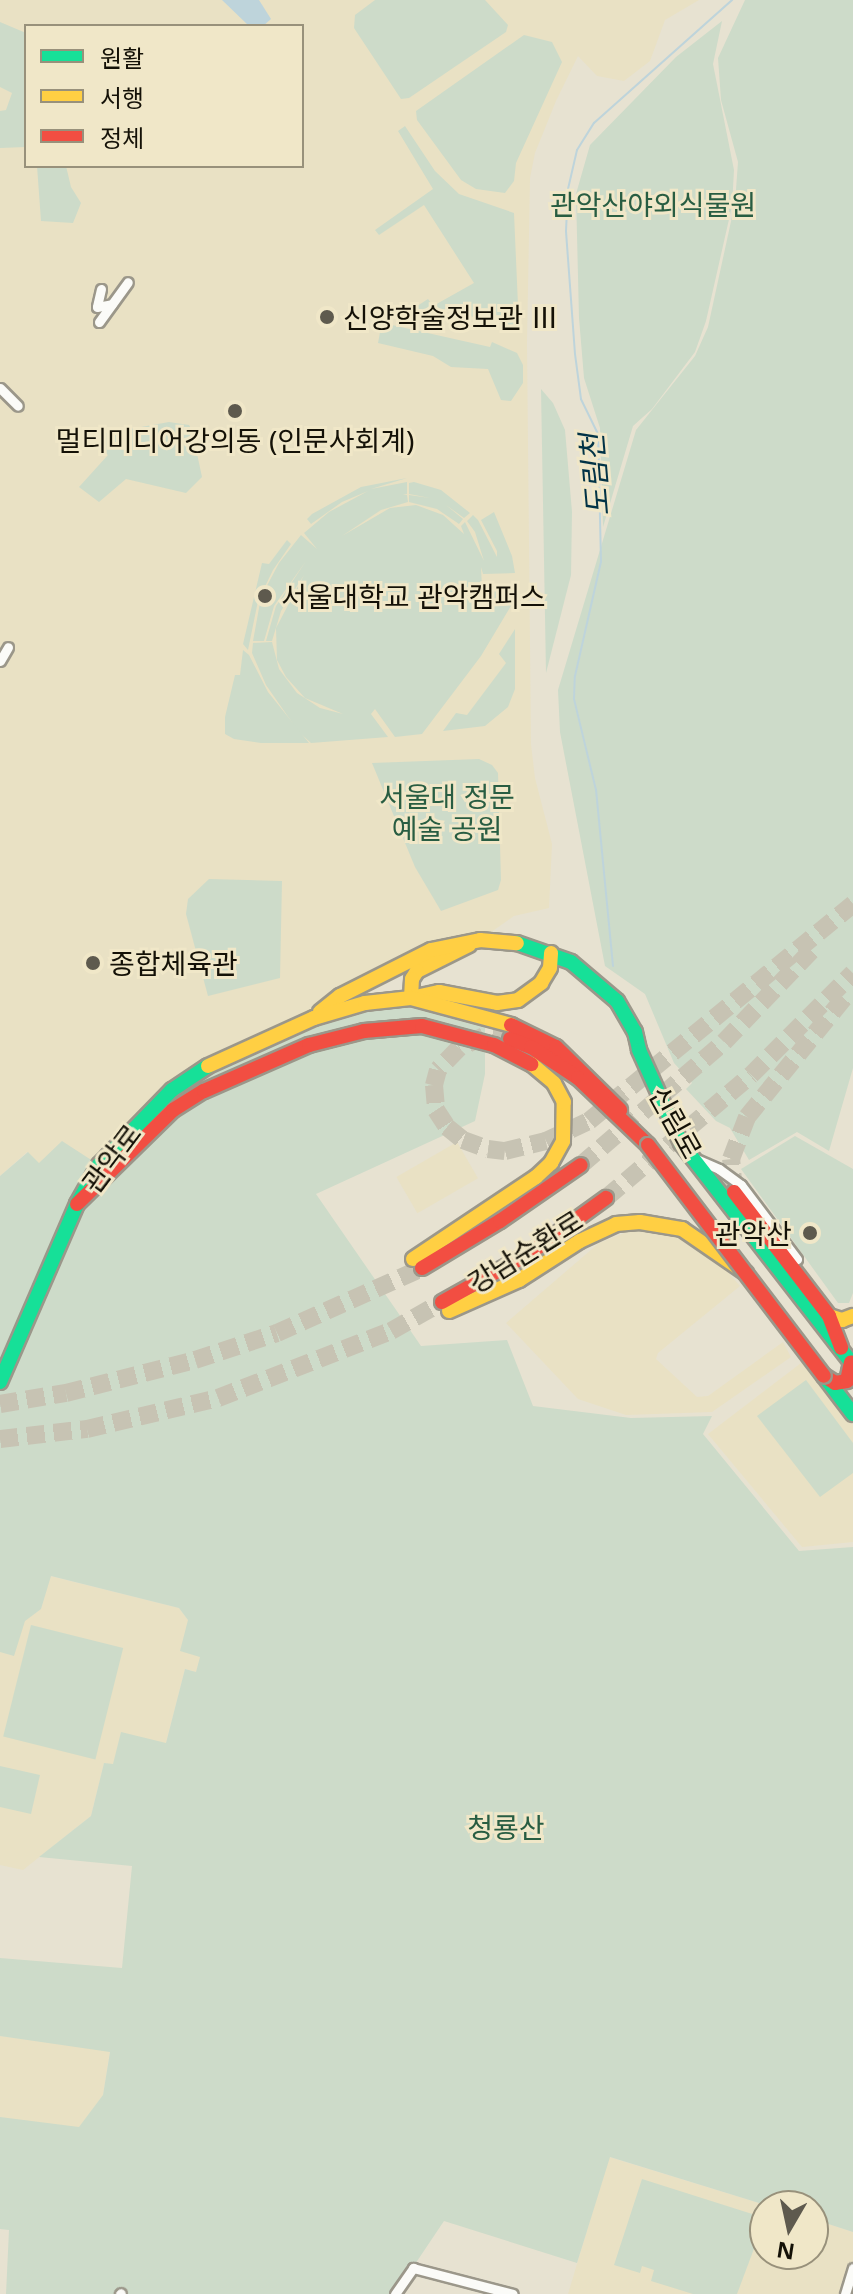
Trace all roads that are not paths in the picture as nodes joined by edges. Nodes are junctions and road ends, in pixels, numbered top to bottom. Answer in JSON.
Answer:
{"nodes":[{"id":1,"x":128,"y":282,"type":"dead end"},
{"id":2,"x":101,"y":289,"type":"dead end"},
{"id":3,"x":112,"y":304,"type":"junction"},
{"id":4,"x":99,"y":322,"type":"dead end"},
{"id":5,"x":0,"y":388,"type":"edge"},
{"id":6,"x":18,"y":406,"type":"dead end"},
{"id":7,"x":8,"y":647,"type":"dead end"},
{"id":8,"x":0,"y":661,"type":"edge"},
{"id":9,"x":480,"y":940,"type":"junction"},
{"id":10,"x":517,"y":943,"type":"joint"},
{"id":11,"x":551,"y":953,"type":"junction"},
{"id":12,"x":411,"y":998,"type":"junction"},
{"id":13,"x":314,"y":1018,"type":"junction"},
{"id":14,"x":511,"y":1032,"type":"joint"},
{"id":15,"x":692,"y":1157,"type":"junction"},
{"id":16,"x":581,"y":1165,"type":"tunnel mouth"},
{"id":17,"x":734,"y":1192,"type":"tunnel mouth"},
{"id":18,"x":606,"y":1198,"type":"tunnel mouth"},
{"id":19,"x":77,"y":1204,"type":"junction"},
{"id":20,"x":746,"y":1273,"type":"junction"},
{"id":21,"x":829,"y":1316,"type":"junction"},
{"id":22,"x":853,"y":1316,"type":"edge"},
{"id":23,"x":841,"y":1348,"type":"junction"},
{"id":24,"x":852,"y":1364,"type":"edge"},
{"id":25,"x":824,"y":1376,"type":"junction"},
{"id":26,"x":0,"y":1382,"type":"edge"},
{"id":27,"x":853,"y":1414,"type":"edge"},
{"id":28,"x":853,"y":2268,"type":"edge"},
{"id":29,"x":469,"y":2283,"type":"junction"},
{"id":30,"x":395,"y":2294,"type":"edge"},
{"id":31,"x":466,"y":2294,"type":"edge"},
{"id":32,"x":513,"y":2294,"type":"edge"},
{"id":33,"x":845,"y":2294,"type":"edge"}],
"edges":[{"from":1,"to":3,"type":"street"},
{"from":2,"to":3,"type":"street"},
{"from":3,"to":4,"type":"street"},
{"from":5,"to":6,"type":"street"},
{"from":7,"to":8,"type":"street"},
{"from":9,"to":10,"type":"main road","name":"관악로"},
{"from":9,"to":12,"type":"main road"},
{"from":9,"to":13,"type":"main road","name":"관악로"},
{"from":10,"to":11,"type":"main road","name":"신림로"},
{"from":11,"to":12,"type":"main road"},
{"from":11,"to":15,"type":"main road","name":"신림로"},
{"from":12,"to":13,"type":"main road","name":"관악로"},
{"from":12,"to":14,"type":"main road","name":"관악로"},
{"from":13,"to":19,"type":"main road","name":"관악로"},
{"from":14,"to":20,"type":"main road","name":"신림로","bridge":true},
{"from":15,"to":22,"type":"street"},
{"from":15,"to":23,"type":"main road","name":"신림로"},
{"from":16,"to":19,"type":"main road","name":"강남순환로"},
{"from":17,"to":21,"type":"main road"},
{"from":18,"to":20,"type":"main road","name":"강남순환로"},
{"from":19,"to":26,"type":"main road","name":"관악로"},
{"from":20,"to":25,"type":"main road","name":"신림로","bridge":true},
{"from":21,"to":22,"type":"main road"},
{"from":21,"to":23,"type":"main road"},
{"from":22,"to":23,"type":"street"},
{"from":23,"to":24,"type":"main road","name":"신림로"},
{"from":24,"to":25,"type":"main road"},
{"from":25,"to":27,"type":"main road","name":"신림로"},
{"from":28,"to":33,"type":"street"},
{"from":29,"to":30,"type":"street"},
{"from":29,"to":31,"type":"street"},
{"from":29,"to":32,"type":"street"}]}
